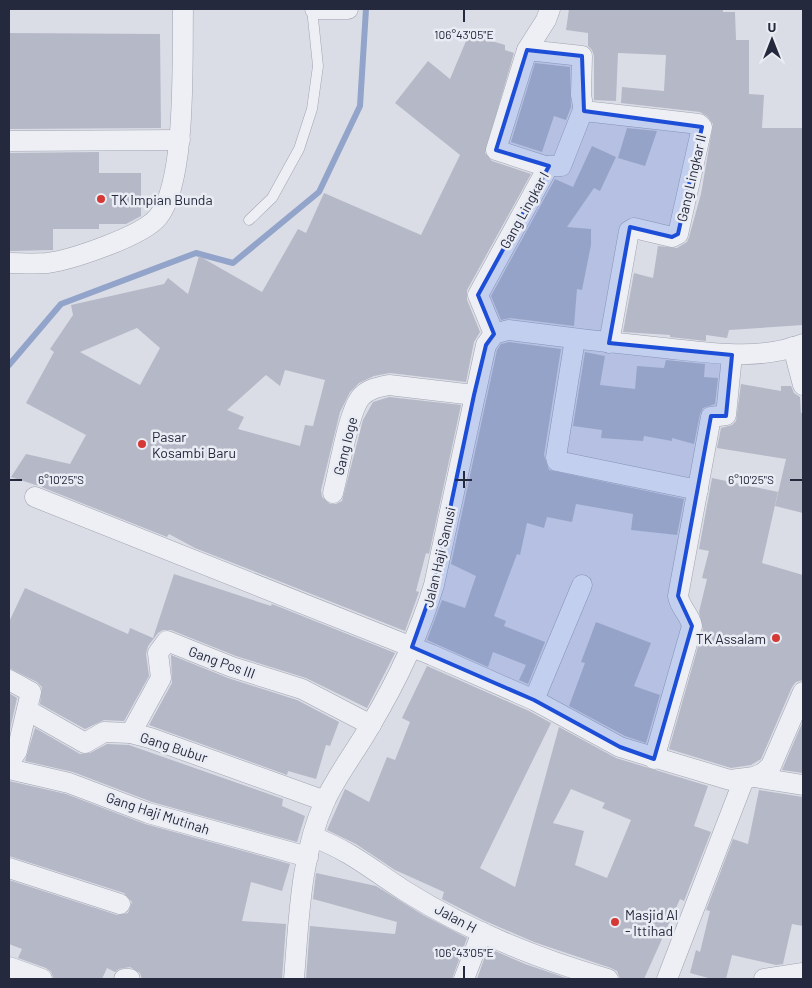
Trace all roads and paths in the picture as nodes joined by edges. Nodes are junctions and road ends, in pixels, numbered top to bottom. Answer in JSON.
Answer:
{"nodes":[{"id":1,"x":183,"y":9,"type":"edge"},
{"id":2,"x":314,"y":9,"type":"edge"},
{"id":3,"x":348,"y":9,"type":"edge"},
{"id":4,"x":550,"y":9,"type":"edge"},
{"id":5,"x":527,"y":50,"type":"junction"},
{"id":6,"x":584,"y":110,"type":"junction"},
{"id":7,"x":180,"y":140,"type":"junction"},
{"id":8,"x":9,"y":141,"type":"edge"},
{"id":9,"x":548,"y":166,"type":"junction"},
{"id":10,"x":249,"y":220,"type":"dead end"},
{"id":11,"x":9,"y":263,"type":"edge"},
{"id":12,"x":494,"y":334,"type":"junction"},
{"id":13,"x":574,"y":339,"type":"junction"},
{"id":14,"x":609,"y":343,"type":"junction"},
{"id":15,"x":798,"y":346,"type":"edge"},
{"id":16,"x":732,"y":355,"type":"junction"},
{"id":17,"x":803,"y":385,"type":"edge"},
{"id":18,"x":474,"y":395,"type":"junction"},
{"id":19,"x":698,"y":490,"type":"junction"},
{"id":20,"x":333,"y":493,"type":"dead end"},
{"id":21,"x":35,"y":497,"type":"dead end"},
{"id":22,"x":582,"y":584,"type":"dead end"},
{"id":23,"x":412,"y":647,"type":"junction"},
{"id":24,"x":9,"y":680,"type":"edge"},
{"id":25,"x":803,"y":692,"type":"edge"},
{"id":26,"x":534,"y":700,"type":"junction"},
{"id":27,"x":27,"y":710,"type":"junction"},
{"id":28,"x":371,"y":725,"type":"junction"},
{"id":29,"x":132,"y":733,"type":"junction"},
{"id":30,"x":654,"y":759,"type":"junction"},
{"id":31,"x":9,"y":763,"type":"edge"},
{"id":32,"x":9,"y":769,"type":"edge"},
{"id":33,"x":749,"y":778,"type":"junction"},
{"id":34,"x":803,"y":785,"type":"edge"},
{"id":35,"x":326,"y":800,"type":"junction"},
{"id":36,"x":313,"y":837,"type":"junction"},
{"id":37,"x":308,"y":857,"type":"junction"},
{"id":38,"x":9,"y":868,"type":"edge"},
{"id":39,"x":120,"y":904,"type":"dead end"},
{"id":40,"x":482,"y":932,"type":"junction"},
{"id":41,"x":9,"y":966,"type":"edge"},
{"id":42,"x":803,"y":973,"type":"edge"},
{"id":43,"x":42,"y":979,"type":"edge"},
{"id":44,"x":124,"y":979,"type":"edge"},
{"id":45,"x":130,"y":979,"type":"edge"},
{"id":46,"x":294,"y":979,"type":"edge"},
{"id":47,"x":464,"y":979,"type":"edge"},
{"id":48,"x":608,"y":979,"type":"edge"},
{"id":49,"x":667,"y":979,"type":"edge"},
{"id":50,"x":764,"y":979,"type":"edge"}],
"edges":[{"from":1,"to":7,"type":"street"},
{"from":2,"to":3,"type":"street"},
{"from":2,"to":10,"type":"lane"},
{"from":4,"to":5,"type":"street","name":"Gang Lingkar I"},
{"from":5,"to":6,"type":"street"},
{"from":5,"to":9,"type":"street","name":"Gang Lingkar I"},
{"from":6,"to":9,"type":"street"},
{"from":6,"to":14,"type":"street","name":"Gang Lingkar II"},
{"from":7,"to":8,"type":"street"},
{"from":7,"to":11,"type":"street"},
{"from":9,"to":12,"type":"street","name":"Gang Lingkar I"},
{"from":12,"to":13,"type":"street"},
{"from":12,"to":18,"type":"street","name":"Jalan Haji Sanusi"},
{"from":13,"to":14,"type":"street"},
{"from":13,"to":19,"type":"street"},
{"from":14,"to":16,"type":"street"},
{"from":15,"to":16,"type":"street"},
{"from":15,"to":17,"type":"street"},
{"from":16,"to":19,"type":"street"},
{"from":18,"to":20,"type":"street","name":"Gang Ioge"},
{"from":18,"to":23,"type":"street","name":"Jalan Haji Sanusi"},
{"from":19,"to":30,"type":"street"},
{"from":21,"to":23,"type":"street"},
{"from":22,"to":26,"type":"street"},
{"from":23,"to":26,"type":"street"},
{"from":23,"to":28,"type":"street","name":"Jalan Haji Sanusi"},
{"from":24,"to":27,"type":"street"},
{"from":25,"to":33,"type":"street"},
{"from":26,"to":30,"type":"street"},
{"from":27,"to":29,"type":"street","name":"Gang Bubur"},
{"from":27,"to":31,"type":"street"},
{"from":28,"to":29,"type":"street","name":"Gang Pos III"},
{"from":28,"to":35,"type":"street","name":"Jalan Haji Sanusi"},
{"from":29,"to":35,"type":"street","name":"Gang Bubur"},
{"from":30,"to":33,"type":"street"},
{"from":32,"to":37,"type":"street","name":"Gang Haji Mutinah"},
{"from":33,"to":34,"type":"street"},
{"from":33,"to":49,"type":"street"},
{"from":35,"to":36,"type":"street","name":"Jalan Haji Sanusi"},
{"from":36,"to":37,"type":"street","name":"Jalan Haji Sanusi"},
{"from":36,"to":40,"type":"street","name":"Jalan H"},
{"from":37,"to":46,"type":"street","name":"Jalan Haji Sanusi"},
{"from":38,"to":39,"type":"street"},
{"from":40,"to":47,"type":"street"},
{"from":40,"to":48,"type":"street","name":"Jalan H"},
{"from":41,"to":43,"type":"street"},
{"from":42,"to":50,"type":"street"},
{"from":44,"to":45,"type":"street"}]}
